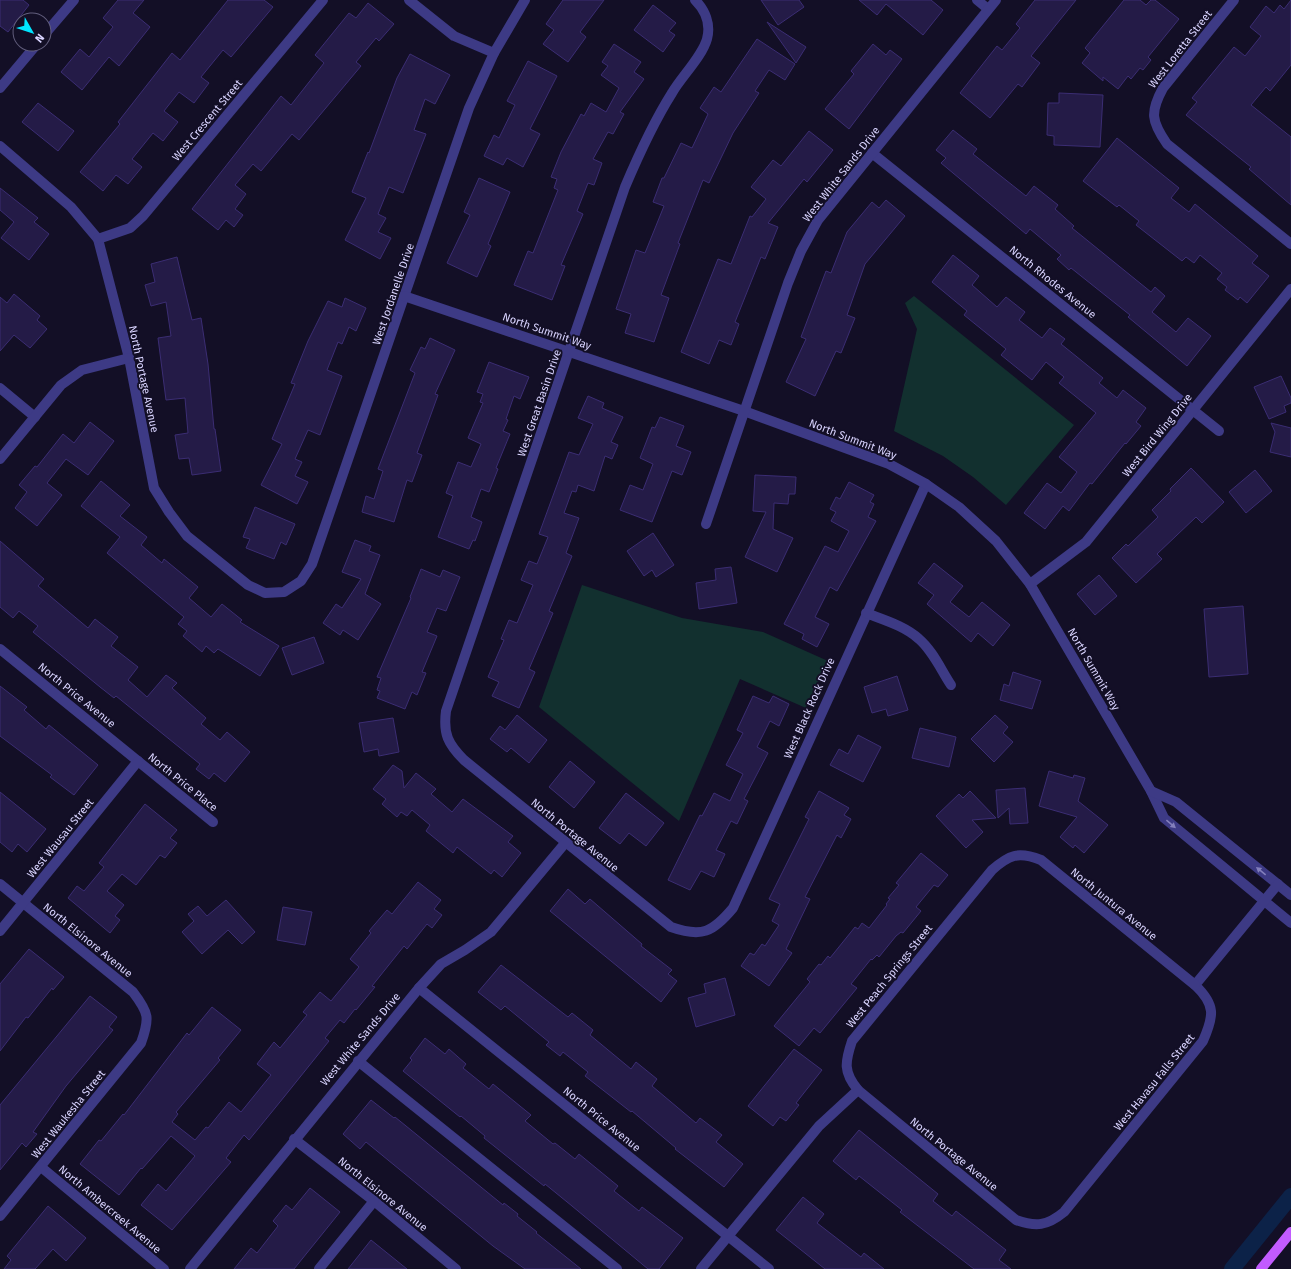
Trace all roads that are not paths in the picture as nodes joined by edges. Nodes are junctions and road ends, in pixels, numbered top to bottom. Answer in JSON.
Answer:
{"nodes":[{"id":1,"x":74,"y":0,"type":"edge"},
{"id":2,"x":323,"y":0,"type":"edge"},
{"id":3,"x":409,"y":0,"type":"edge"},
{"id":4,"x":525,"y":0,"type":"edge"},
{"id":5,"x":695,"y":0,"type":"edge"},
{"id":6,"x":976,"y":0,"type":"edge"},
{"id":7,"x":996,"y":0,"type":"edge"},
{"id":8,"x":1234,"y":0,"type":"edge"},
{"id":9,"x":988,"y":9,"type":"junction"},
{"id":10,"x":52,"y":26,"type":"edge"},
{"id":11,"x":30,"y":52,"type":"edge"},
{"id":12,"x":494,"y":53,"type":"junction"},
{"id":13,"x":0,"y":88,"type":"edge"},
{"id":14,"x":0,"y":146,"type":"edge"},
{"id":15,"x":872,"y":153,"type":"junction"},
{"id":16,"x":98,"y":239,"type":"junction"},
{"id":17,"x":1291,"y":244,"type":"edge"},
{"id":18,"x":1291,"y":290,"type":"edge"},
{"id":19,"x":404,"y":296,"type":"junction"},
{"id":20,"x":569,"y":352,"type":"junction"},
{"id":21,"x":129,"y":358,"type":"junction"},
{"id":22,"x":0,"y":388,"type":"edge"},
{"id":23,"x":1193,"y":410,"type":"junction"},
{"id":24,"x":744,"y":411,"type":"junction"},
{"id":25,"x":35,"y":417,"type":"junction"},
{"id":26,"x":1219,"y":431,"type":"dead end"},
{"id":27,"x":0,"y":459,"type":"edge"},
{"id":28,"x":926,"y":484,"type":"junction"},
{"id":29,"x":706,"y":524,"type":"dead end"},
{"id":30,"x":1030,"y":584,"type":"junction"},
{"id":31,"x":284,"y":592,"type":"joint"},
{"id":32,"x":866,"y":613,"type":"junction"},
{"id":33,"x":0,"y":648,"type":"edge"},
{"id":34,"x":951,"y":685,"type":"dead end"},
{"id":35,"x":446,"y":734,"type":"joint"},
{"id":36,"x":138,"y":761,"type":"junction"},
{"id":37,"x":1151,"y":791,"type":"junction"},
{"id":38,"x":213,"y":822,"type":"dead end"},
{"id":39,"x":566,"y":842,"type":"junction"},
{"id":40,"x":1013,"y":856,"type":"joint"},
{"id":41,"x":0,"y":884,"type":"edge"},
{"id":42,"x":1278,"y":884,"type":"junction"},
{"id":43,"x":1291,"y":896,"type":"edge"},
{"id":44,"x":1264,"y":901,"type":"junction"},
{"id":45,"x":23,"y":903,"type":"junction"},
{"id":46,"x":1291,"y":923,"type":"edge"},
{"id":47,"x":0,"y":931,"type":"edge"},
{"id":48,"x":703,"y":932,"type":"joint"},
{"id":49,"x":1195,"y":985,"type":"junction"},
{"id":50,"x":419,"y":988,"type":"junction"},
{"id":51,"x":148,"y":1023,"type":"joint"},
{"id":52,"x":358,"y":1061,"type":"junction"},
{"id":53,"x":858,"y":1090,"type":"junction"},
{"id":54,"x":294,"y":1139,"type":"junction"},
{"id":55,"x":40,"y":1167,"type":"junction"},
{"id":56,"x":374,"y":1201,"type":"junction"},
{"id":57,"x":0,"y":1216,"type":"edge"},
{"id":58,"x":1040,"y":1224,"type":"joint"},
{"id":59,"x":1291,"y":1232,"type":"edge"},
{"id":60,"x":728,"y":1235,"type":"junction"},
{"id":61,"x":451,"y":1267,"type":"edge"},
{"id":62,"x":164,"y":1269,"type":"edge"},
{"id":63,"x":190,"y":1269,"type":"edge"},
{"id":64,"x":319,"y":1269,"type":"edge"},
{"id":65,"x":617,"y":1269,"type":"edge"},
{"id":66,"x":701,"y":1269,"type":"edge"},
{"id":67,"x":769,"y":1269,"type":"edge"},
{"id":68,"x":1261,"y":1269,"type":"edge"}],
"edges":[{"from":1,"to":10,"type":"street"},
{"from":2,"to":16,"type":"street","name":"West Crescent Street"},
{"from":3,"to":12,"type":"street"},
{"from":4,"to":12,"type":"street","name":"West Jordanelle Drive"},
{"from":5,"to":20,"type":"street","name":"West Great Basin Drive"},
{"from":6,"to":9,"type":"street"},
{"from":7,"to":9,"type":"street","name":"West White Sands Drive"},
{"from":8,"to":17,"type":"street","name":"West Loretta Street"},
{"from":9,"to":15,"type":"street","name":"West White Sands Drive"},
{"from":11,"to":13,"type":"street"},
{"from":12,"to":19,"type":"street","name":"West Jordanelle Drive"},
{"from":14,"to":16,"type":"street","name":"North Portage Avenue"},
{"from":15,"to":23,"type":"street","name":"North Rhodes Avenue"},
{"from":15,"to":24,"type":"street","name":"West White Sands Drive"},
{"from":16,"to":21,"type":"street","name":"North Portage Avenue"},
{"from":18,"to":23,"type":"street","name":"West Bird Wing Drive"},
{"from":19,"to":20,"type":"street","name":"North Summit Way"},
{"from":19,"to":31,"type":"street","name":"West Jordanelle Drive"},
{"from":20,"to":24,"type":"street","name":"North Summit Way"},
{"from":20,"to":35,"type":"street","name":"West Great Basin Drive"},
{"from":21,"to":25,"type":"street"},
{"from":21,"to":31,"type":"street","name":"North Portage Avenue"},
{"from":22,"to":25,"type":"street"},
{"from":23,"to":26,"type":"street","name":"North Rhodes Avenue"},
{"from":23,"to":30,"type":"street","name":"West Bird Wing Drive"},
{"from":24,"to":28,"type":"street","name":"North Summit Way"},
{"from":24,"to":29,"type":"street","name":"West White Sands Drive"},
{"from":25,"to":27,"type":"street"},
{"from":28,"to":30,"type":"street","name":"North Summit Way"},
{"from":28,"to":32,"type":"street","name":"West Black Rock Drive"},
{"from":30,"to":37,"type":"street","name":"North Summit Way"},
{"from":32,"to":34,"type":"street"},
{"from":32,"to":48,"type":"street","name":"West Black Rock Drive"},
{"from":33,"to":36,"type":"street","name":"North Price Avenue"},
{"from":35,"to":39,"type":"street","name":"North Portage Avenue"},
{"from":36,"to":38,"type":"street","name":"North Price Place"},
{"from":36,"to":45,"type":"street","name":"West Wausau Street"},
{"from":42,"to":37,"type":"street","one_way":true},
{"from":37,"to":44,"type":"street","name":"North Summit Way","one_way":true},
{"from":39,"to":48,"type":"street","name":"North Portage Avenue"},
{"from":39,"to":50,"type":"street","name":"West White Sands Drive"},
{"from":40,"to":49,"type":"street","name":"North Juntura Avenue"},
{"from":40,"to":53,"type":"street","name":"West Peach Springs Street"},
{"from":41,"to":45,"type":"street","name":"North Elsinore Avenue"},
{"from":42,"to":43,"type":"street"},
{"from":42,"to":44,"type":"street"},
{"from":44,"to":46,"type":"street","name":"North Summit Way"},
{"from":44,"to":49,"type":"street"},
{"from":45,"to":47,"type":"street","name":"West Wausau Street"},
{"from":45,"to":51,"type":"street","name":"North Elsinore Avenue"},
{"from":49,"to":58,"type":"street","name":"West Havasu Falls Street"},
{"from":50,"to":52,"type":"street","name":"West White Sands Drive"},
{"from":50,"to":60,"type":"street","name":"North Price Avenue"},
{"from":51,"to":55,"type":"street","name":"West Waukesha Street"},
{"from":52,"to":54,"type":"street","name":"West White Sands Drive"},
{"from":52,"to":65,"type":"street"},
{"from":53,"to":58,"type":"street","name":"North Portage Avenue"},
{"from":53,"to":60,"type":"street"},
{"from":54,"to":56,"type":"street","name":"North Elsinore Avenue"},
{"from":54,"to":63,"type":"street","name":"West White Sands Drive"},
{"from":55,"to":57,"type":"street","name":"West Waukesha Street"},
{"from":55,"to":62,"type":"street","name":"North Ambercreek Avenue"},
{"from":56,"to":61,"type":"street","name":"North Elsinore Avenue"},
{"from":56,"to":64,"type":"street"},
{"from":59,"to":68,"type":"main road"},
{"from":60,"to":66,"type":"street"},
{"from":60,"to":67,"type":"street","name":"North Price Avenue"}]}
